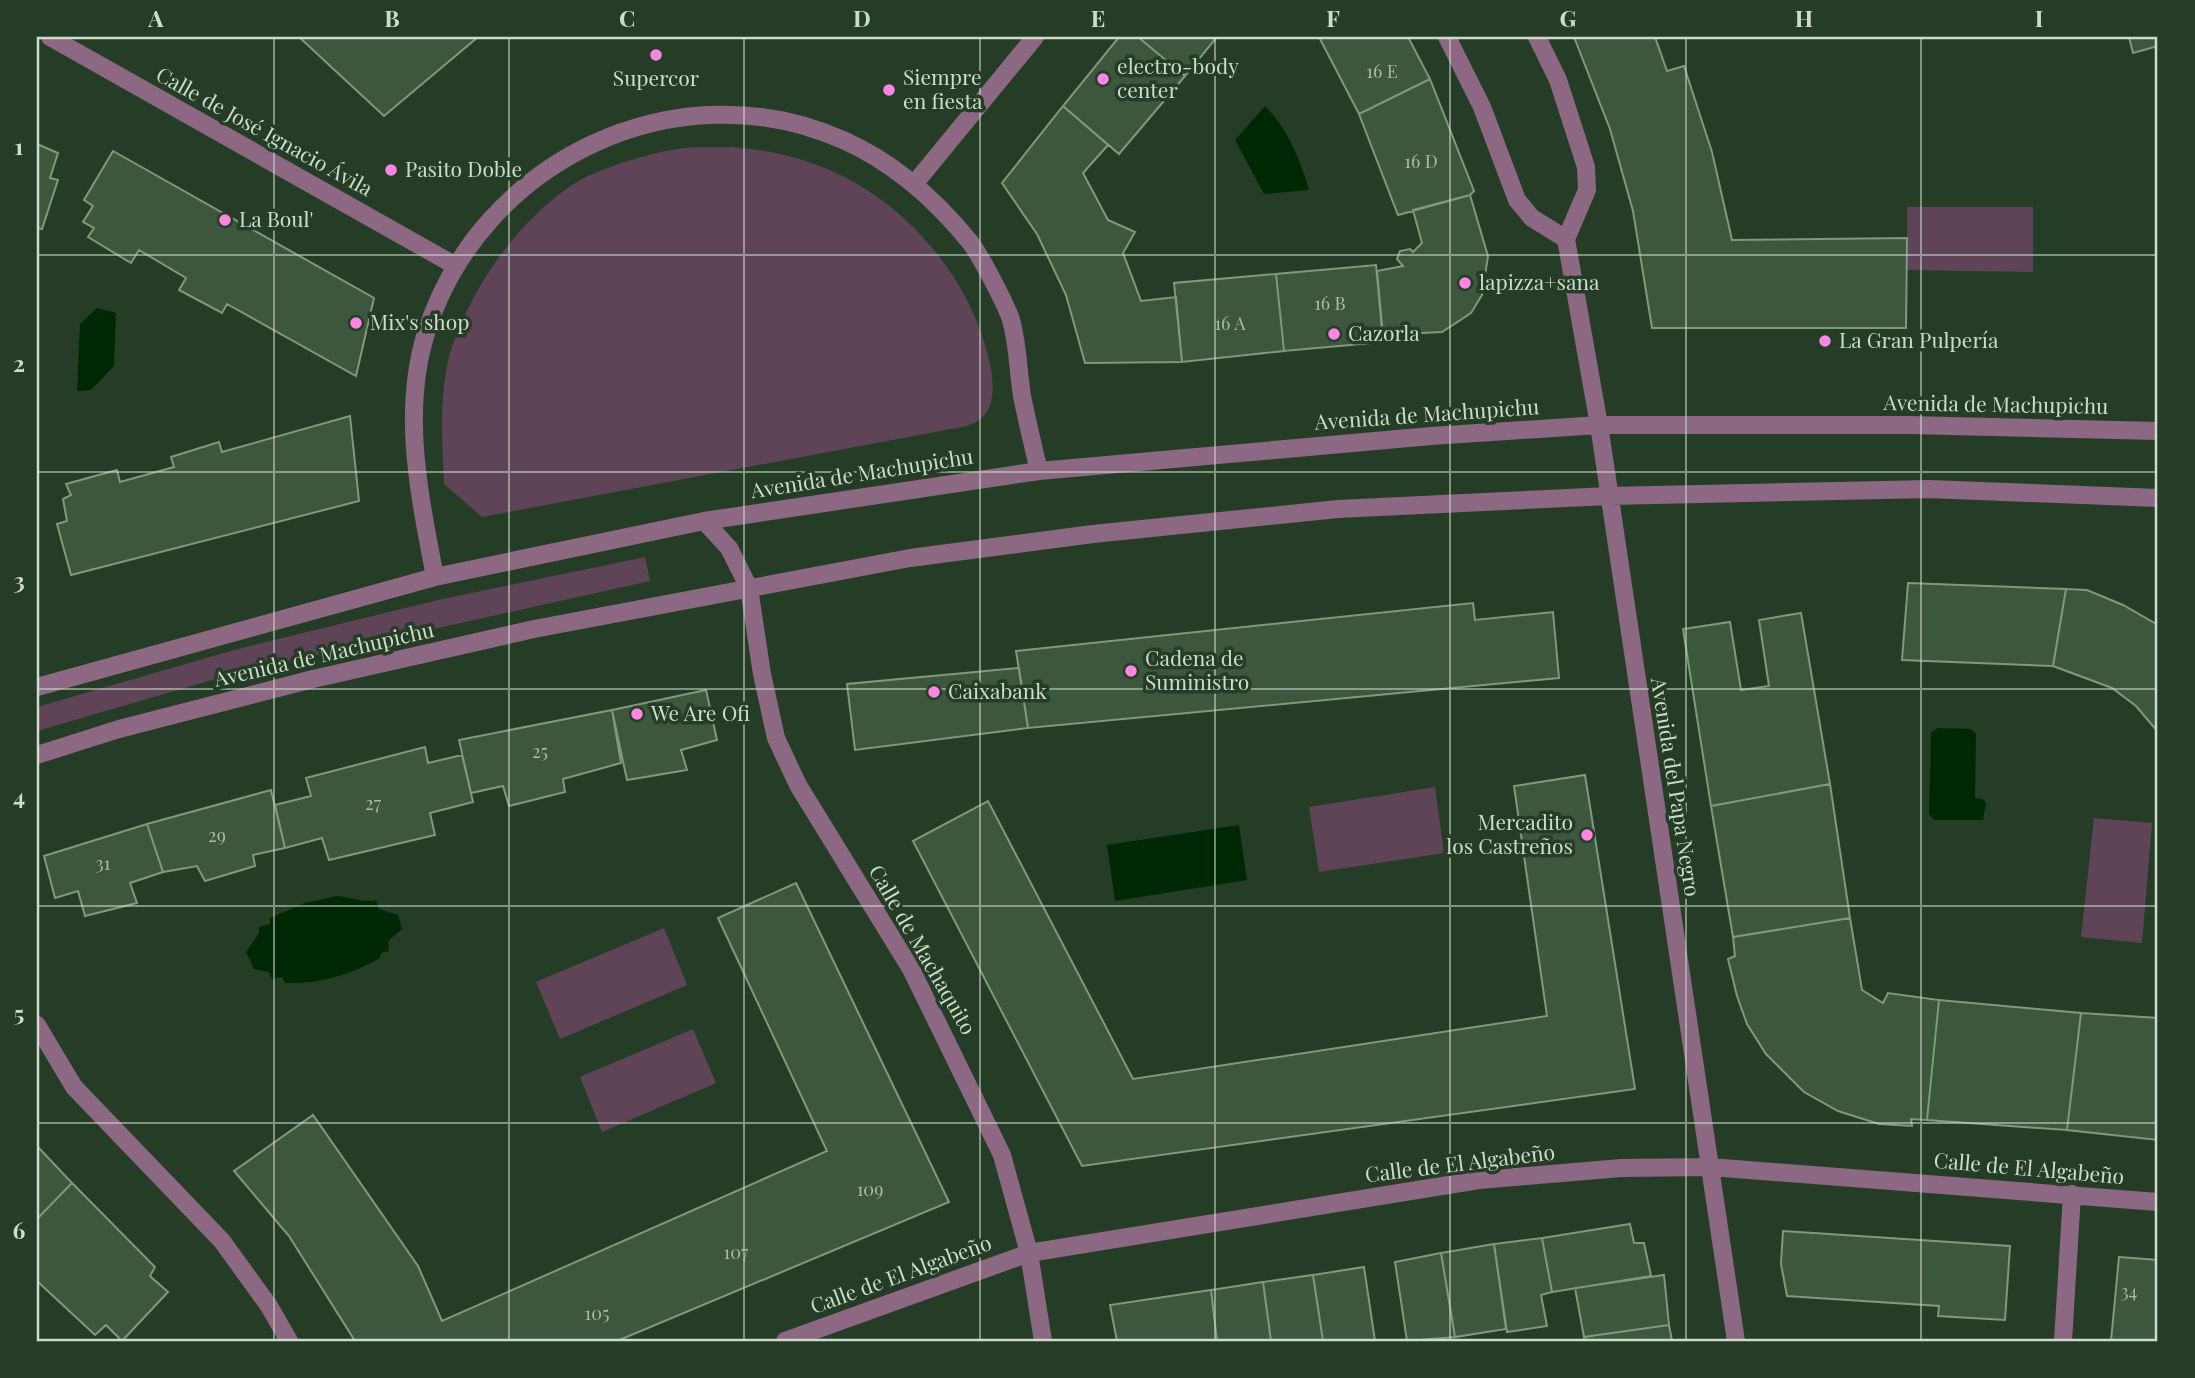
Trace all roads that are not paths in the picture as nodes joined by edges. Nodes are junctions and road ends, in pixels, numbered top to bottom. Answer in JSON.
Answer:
{"nodes":[{"id":1,"x":50,"y":37,"type":"edge"},
{"id":2,"x":1035,"y":37,"type":"edge"},
{"id":3,"x":1447,"y":37,"type":"edge"},
{"id":4,"x":1537,"y":37,"type":"edge"},
{"id":5,"x":915,"y":183,"type":"junction"},
{"id":6,"x":1566,"y":239,"type":"junction"},
{"id":7,"x":456,"y":266,"type":"junction"},
{"id":8,"x":1599,"y":425,"type":"junction"},
{"id":9,"x":2158,"y":431,"type":"edge"},
{"id":10,"x":1039,"y":471,"type":"junction"},
{"id":11,"x":1609,"y":496,"type":"junction"},
{"id":12,"x":2158,"y":498,"type":"edge"},
{"id":13,"x":704,"y":521,"type":"junction"},
{"id":14,"x":435,"y":577,"type":"junction"},
{"id":15,"x":750,"y":588,"type":"junction"},
{"id":16,"x":37,"y":687,"type":"edge"},
{"id":17,"x":37,"y":755,"type":"edge"},
{"id":18,"x":37,"y":1024,"type":"edge"},
{"id":19,"x":1710,"y":1167,"type":"junction"},
{"id":20,"x":2072,"y":1194,"type":"junction"},
{"id":21,"x":2158,"y":1202,"type":"edge"},
{"id":22,"x":1029,"y":1253,"type":"junction"},
{"id":23,"x":289,"y":1341,"type":"edge"},
{"id":24,"x":785,"y":1341,"type":"edge"},
{"id":25,"x":1043,"y":1341,"type":"edge"},
{"id":26,"x":1736,"y":1341,"type":"edge"},
{"id":27,"x":2063,"y":1341,"type":"edge"}],
"edges":[{"from":1,"to":7,"type":"street","name":"Calle de José Ignacio Ávila"},
{"from":2,"to":5,"type":"street"},
{"from":3,"to":6,"type":"street"},
{"from":4,"to":6,"type":"street"},
{"from":5,"to":7,"type":"street"},
{"from":5,"to":10,"type":"street"},
{"from":6,"to":8,"type":"street","name":"Avenida del Papa Negro"},
{"from":7,"to":14,"type":"street"},
{"from":8,"to":9,"type":"street","name":"Avenida de Machupichu"},
{"from":8,"to":10,"type":"street","name":"Avenida de Machupichu"},
{"from":8,"to":11,"type":"street","name":"Avenida del Papa Negro"},
{"from":10,"to":13,"type":"street","name":"Avenida de Machupichu"},
{"from":11,"to":12,"type":"street","name":"Avenida de Machupichu"},
{"from":11,"to":15,"type":"street","name":"Avenida de Machupichu"},
{"from":11,"to":19,"type":"street","name":"Avenida del Papa Negro"},
{"from":13,"to":14,"type":"street","name":"Avenida de Machupichu"},
{"from":13,"to":15,"type":"street"},
{"from":14,"to":16,"type":"street","name":"Avenida de Machupichu"},
{"from":15,"to":17,"type":"street","name":"Avenida de Machupichu"},
{"from":15,"to":22,"type":"street","name":"Calle de Machaquito"},
{"from":18,"to":23,"type":"street"},
{"from":19,"to":20,"type":"street","name":"Calle de El Algabeño"},
{"from":19,"to":22,"type":"street","name":"Calle de El Algabeño"},
{"from":19,"to":26,"type":"street","name":"Avenida del Papa Negro"},
{"from":20,"to":21,"type":"street","name":"Calle de El Algabeño"},
{"from":20,"to":27,"type":"street"},
{"from":22,"to":24,"type":"street","name":"Calle de El Algabeño"},
{"from":22,"to":25,"type":"street","name":"Calle de Machaquito"}]}
